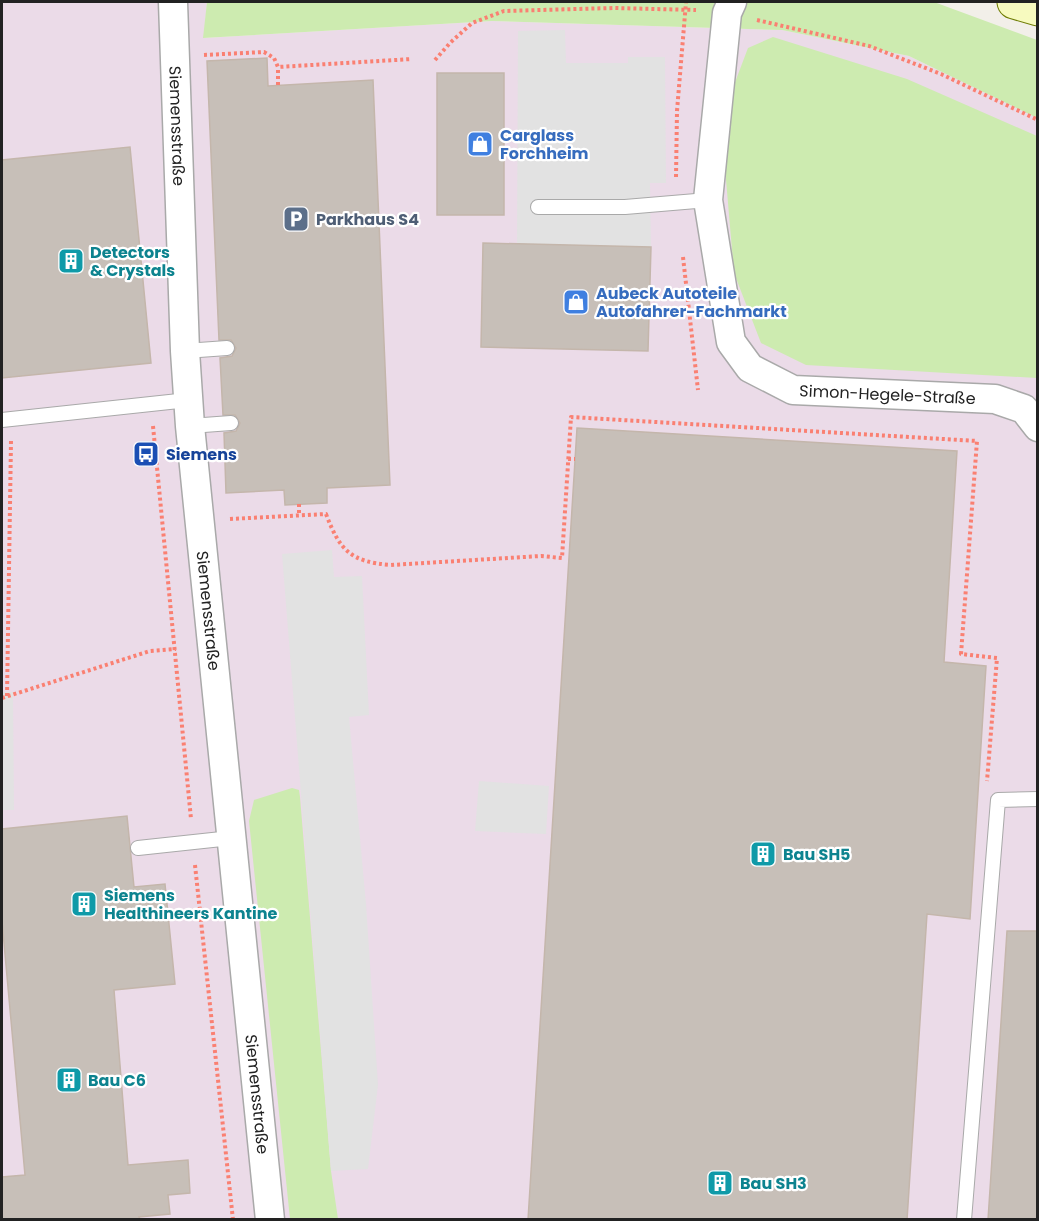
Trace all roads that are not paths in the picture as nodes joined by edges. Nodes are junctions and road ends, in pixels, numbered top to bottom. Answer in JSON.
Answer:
{"nodes":[{"id":1,"x":173,"y":2,"type":"edge"},
{"id":2,"x":732,"y":2,"type":"edge"},
{"id":3,"x":1014,"y":2,"type":"edge"},
{"id":4,"x":1038,"y":9,"type":"edge"},
{"id":5,"x":708,"y":200,"type":"junction"},
{"id":6,"x":538,"y":207,"type":"dead end"},
{"id":7,"x":227,"y":348,"type":"dead end"},
{"id":8,"x":185,"y":351,"type":"junction"},
{"id":9,"x":189,"y":413,"type":"junction"},
{"id":10,"x":6,"y":420,"type":"edge"},
{"id":11,"x":231,"y":423,"type":"dead end"},
{"id":12,"x":1038,"y":427,"type":"edge"},
{"id":13,"x":1038,"y":799,"type":"edge"},
{"id":14,"x":231,"y":838,"type":"junction"},
{"id":15,"x":138,"y":848,"type":"dead end"},
{"id":16,"x":270,"y":1220,"type":"edge"},
{"id":17,"x":964,"y":1220,"type":"edge"}],
"edges":[{"from":1,"to":8,"type":"street","name":"Siemensstraße"},
{"from":2,"to":5,"type":"street","name":"Simon-Hegele-Straße"},
{"from":3,"to":4,"type":"main road"},
{"from":5,"to":6,"type":"lane"},
{"from":5,"to":12,"type":"street","name":"Simon-Hegele-Straße"},
{"from":7,"to":8,"type":"lane"},
{"from":8,"to":9,"type":"street","name":"Siemensstraße"},
{"from":9,"to":10,"type":"lane"},
{"from":9,"to":11,"type":"lane"},
{"from":9,"to":14,"type":"street","name":"Siemensstraße"},
{"from":13,"to":17,"type":"lane"},
{"from":14,"to":15,"type":"lane"},
{"from":14,"to":16,"type":"street","name":"Siemensstraße"}]}
